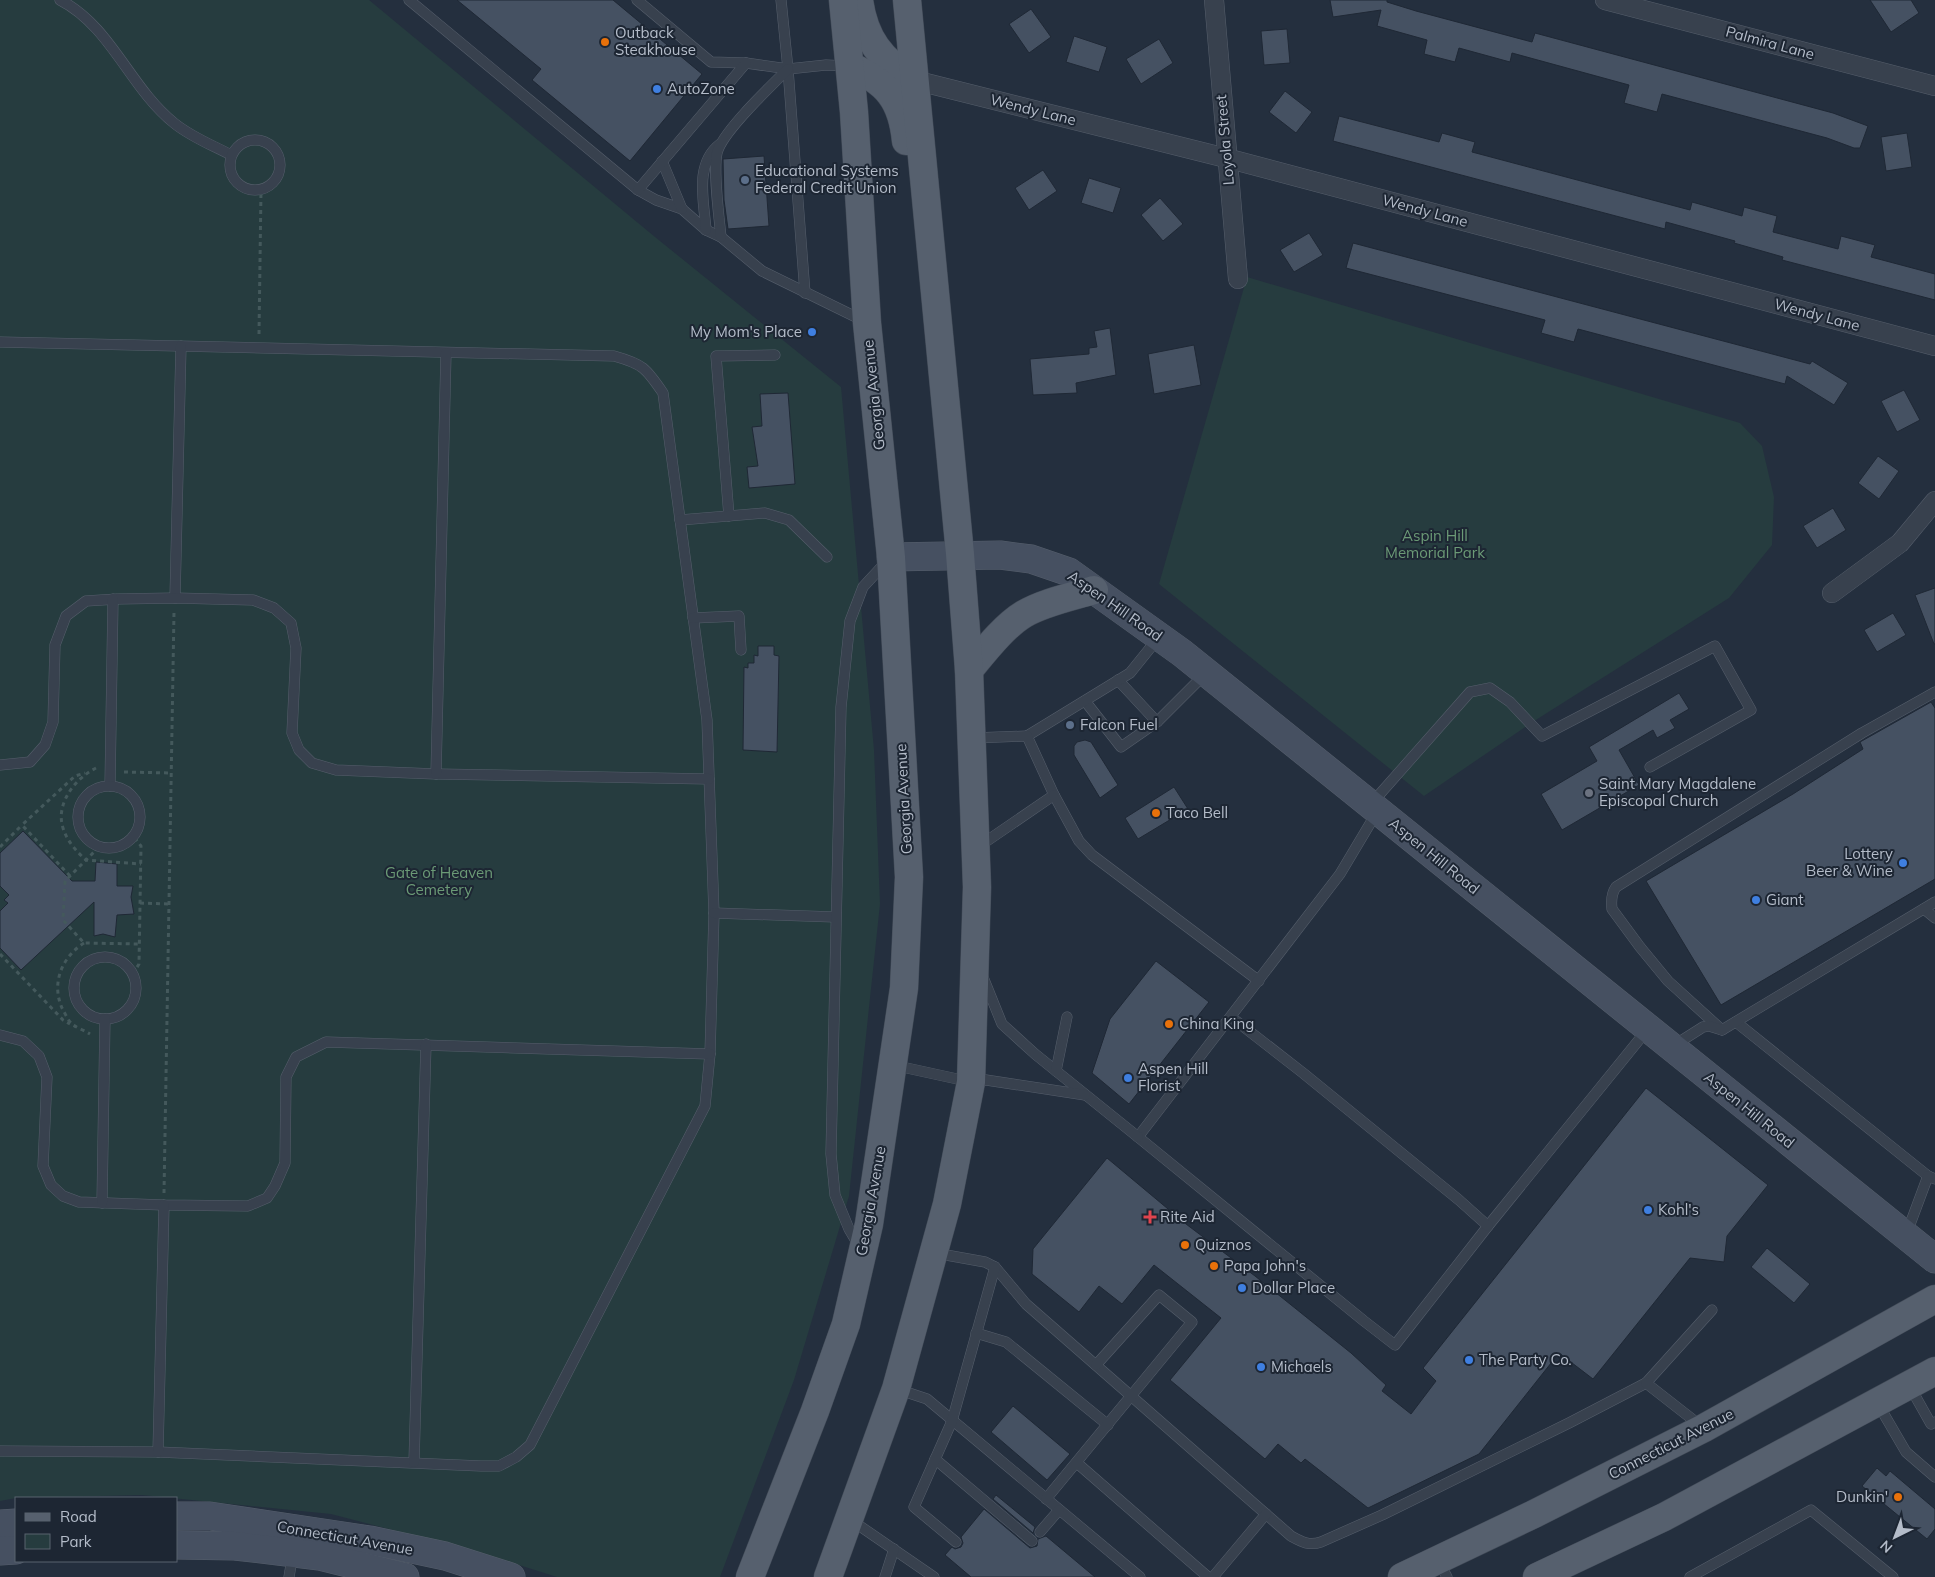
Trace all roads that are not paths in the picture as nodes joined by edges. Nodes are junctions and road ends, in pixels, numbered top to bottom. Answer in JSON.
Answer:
{"nodes":[{"id":1,"x":60,"y":0,"type":"edge"},
{"id":2,"x":409,"y":0,"type":"edge"},
{"id":3,"x":637,"y":0,"type":"edge"},
{"id":4,"x":780,"y":0,"type":"edge"},
{"id":5,"x":843,"y":0,"type":"edge"},
{"id":6,"x":860,"y":0,"type":"edge"},
{"id":7,"x":906,"y":0,"type":"edge"},
{"id":8,"x":1214,"y":0,"type":"edge"},
{"id":9,"x":1605,"y":0,"type":"edge"},
{"id":10,"x":746,"y":63,"type":"junction"},
{"id":11,"x":850,"y":66,"type":"junction"},
{"id":12,"x":788,"y":69,"type":"junction"},
{"id":13,"x":914,"y":80,"type":"junction"},
{"id":14,"x":1935,"y":86,"type":"edge"},
{"id":15,"x":721,"y":144,"type":"junction"},
{"id":16,"x":231,"y":155,"type":"junction"},
{"id":17,"x":1226,"y":158,"type":"junction"},
{"id":18,"x":662,"y":161,"type":"junction"},
{"id":19,"x":638,"y":190,"type":"junction"},
{"id":20,"x":682,"y":209,"type":"junction"},
{"id":21,"x":706,"y":230,"type":"junction"},
{"id":22,"x":721,"y":238,"type":"junction"},
{"id":23,"x":930,"y":240,"type":"junction"},
{"id":24,"x":1238,"y":279,"type":"dead end"},
{"id":25,"x":804,"y":293,"type":"junction"},
{"id":26,"x":867,"y":323,"type":"junction"},
{"id":27,"x":0,"y":342,"type":"edge"},
{"id":28,"x":181,"y":346,"type":"junction"},
{"id":29,"x":1935,"y":346,"type":"edge"},
{"id":30,"x":446,"y":352,"type":"junction"},
{"id":31,"x":775,"y":355,"type":"dead end"},
{"id":32,"x":1935,"y":501,"type":"edge"},
{"id":33,"x":729,"y":516,"type":"junction"},
{"id":34,"x":680,"y":520,"type":"junction"},
{"id":35,"x":960,"y":554,"type":"junction"},
{"id":36,"x":827,"y":557,"type":"dead end"},
{"id":37,"x":891,"y":557,"type":"junction"},
{"id":38,"x":1094,"y":590,"type":"junction"},
{"id":39,"x":1832,"y":593,"type":"dead end"},
{"id":40,"x":174,"y":598,"type":"junction"},
{"id":41,"x":113,"y":599,"type":"junction"},
{"id":42,"x":693,"y":618,"type":"junction"},
{"id":43,"x":1160,"y":637,"type":"junction"},
{"id":44,"x":741,"y":650,"type":"dead end"},
{"id":45,"x":969,"y":670,"type":"junction"},
{"id":46,"x":1206,"y":673,"type":"junction"},
{"id":47,"x":1118,"y":680,"type":"junction"},
{"id":48,"x":1935,"y":692,"type":"edge"},
{"id":49,"x":1084,"y":701,"type":"junction"},
{"id":50,"x":1158,"y":722,"type":"junction"},
{"id":51,"x":1027,"y":736,"type":"junction"},
{"id":52,"x":971,"y":738,"type":"junction"},
{"id":53,"x":0,"y":765,"type":"edge"},
{"id":54,"x":1650,"y":767,"type":"dead end"},
{"id":55,"x":436,"y":774,"type":"junction"},
{"id":56,"x":709,"y":779,"type":"junction"},
{"id":57,"x":110,"y":786,"type":"junction"},
{"id":58,"x":1054,"y":795,"type":"junction"},
{"id":59,"x":1374,"y":808,"type":"junction"},
{"id":60,"x":976,"y":849,"type":"junction"},
{"id":61,"x":1935,"y":902,"type":"edge"},
{"id":62,"x":1924,"y":909,"type":"junction"},
{"id":63,"x":714,"y":912,"type":"junction"},
{"id":64,"x":835,"y":917,"type":"junction"},
{"id":65,"x":1935,"y":918,"type":"edge"},
{"id":66,"x":975,"y":955,"type":"junction"},
{"id":67,"x":1259,"y":981,"type":"junction"},
{"id":68,"x":1067,"y":1017,"type":"dead end"},
{"id":69,"x":1232,"y":1017,"type":"junction"},
{"id":70,"x":105,"y":1019,"type":"junction"},
{"id":71,"x":1736,"y":1022,"type":"junction"},
{"id":72,"x":1649,"y":1028,"type":"junction"},
{"id":73,"x":1722,"y":1030,"type":"junction"},
{"id":74,"x":0,"y":1036,"type":"edge"},
{"id":75,"x":426,"y":1044,"type":"junction"},
{"id":76,"x":1670,"y":1047,"type":"junction"},
{"id":77,"x":710,"y":1054,"type":"junction"},
{"id":78,"x":892,"y":1065,"type":"junction"},
{"id":79,"x":1056,"y":1071,"type":"junction"},
{"id":80,"x":971,"y":1082,"type":"junction"},
{"id":81,"x":1086,"y":1095,"type":"junction"},
{"id":82,"x":1138,"y":1137,"type":"junction"},
{"id":83,"x":1931,"y":1178,"type":"edge"},
{"id":84,"x":102,"y":1203,"type":"junction"},
{"id":85,"x":164,"y":1205,"type":"junction"},
{"id":86,"x":1488,"y":1226,"type":"junction"},
{"id":87,"x":1906,"y":1236,"type":"junction"},
{"id":88,"x":862,"y":1252,"type":"junction"},
{"id":89,"x":934,"y":1253,"type":"junction"},
{"id":90,"x":1935,"y":1259,"type":"edge"},
{"id":91,"x":995,"y":1267,"type":"junction"},
{"id":92,"x":1935,"y":1300,"type":"edge"},
{"id":93,"x":1712,"y":1310,"type":"dead end"},
{"id":94,"x":976,"y":1333,"type":"junction"},
{"id":95,"x":1096,"y":1365,"type":"junction"},
{"id":96,"x":1935,"y":1371,"type":"edge"},
{"id":97,"x":1646,"y":1383,"type":"junction"},
{"id":98,"x":1908,"y":1385,"type":"junction"},
{"id":99,"x":896,"y":1389,"type":"junction"},
{"id":100,"x":1132,"y":1397,"type":"junction"},
{"id":101,"x":1877,"y":1402,"type":"junction"},
{"id":102,"x":952,"y":1421,"type":"junction"},
{"id":103,"x":1935,"y":1422,"type":"edge"},
{"id":104,"x":1108,"y":1425,"type":"junction"},
{"id":105,"x":1704,"y":1428,"type":"junction"},
{"id":106,"x":0,"y":1451,"type":"edge"},
{"id":107,"x":158,"y":1452,"type":"junction"},
{"id":108,"x":935,"y":1459,"type":"junction"},
{"id":109,"x":414,"y":1462,"type":"junction"},
{"id":110,"x":1077,"y":1462,"type":"junction"},
{"id":111,"x":1935,"y":1477,"type":"edge"},
{"id":112,"x":1046,"y":1499,"type":"junction"},
{"id":113,"x":1059,"y":1510,"type":"junction"},
{"id":114,"x":1266,"y":1514,"type":"junction"},
{"id":115,"x":178,"y":1516,"type":"edge"},
{"id":116,"x":850,"y":1519,"type":"junction"},
{"id":117,"x":15,"y":1523,"type":"edge"},
{"id":118,"x":0,"y":1524,"type":"edge"},
{"id":119,"x":1040,"y":1532,"type":"dead end"},
{"id":120,"x":1032,"y":1541,"type":"dead end"},
{"id":121,"x":956,"y":1542,"type":"dead end"},
{"id":122,"x":178,"y":1546,"type":"edge"},
{"id":123,"x":894,"y":1549,"type":"junction"},
{"id":124,"x":15,"y":1550,"type":"edge"},
{"id":125,"x":0,"y":1551,"type":"edge"},
{"id":126,"x":291,"y":1565,"type":"edge"},
{"id":127,"x":1442,"y":1568,"type":"edge"},
{"id":128,"x":1558,"y":1571,"type":"edge"},
{"id":129,"x":498,"y":1575,"type":"edge"},
{"id":130,"x":1892,"y":1576,"type":"edge"},
{"id":131,"x":405,"y":1577,"type":"edge"},
{"id":132,"x":750,"y":1577,"type":"edge"},
{"id":133,"x":828,"y":1577,"type":"edge"},
{"id":134,"x":885,"y":1577,"type":"edge"},
{"id":135,"x":934,"y":1577,"type":"edge"},
{"id":136,"x":1140,"y":1577,"type":"edge"},
{"id":137,"x":1208,"y":1577,"type":"edge"},
{"id":138,"x":1213,"y":1577,"type":"edge"},
{"id":139,"x":1402,"y":1577,"type":"edge"},
{"id":140,"x":1537,"y":1577,"type":"edge"},
{"id":141,"x":1690,"y":1577,"type":"edge"}],
"edges":[{"from":1,"to":16,"type":"lane"},
{"from":2,"to":19,"type":"lane"},
{"from":3,"to":10,"type":"lane"},
{"from":4,"to":12,"type":"lane"},
{"from":5,"to":11,"type":"main road","name":"Georgia Avenue"},
{"from":6,"to":13,"type":"main road"},
{"from":7,"to":13,"type":"main road"},
{"from":8,"to":17,"type":"street","name":"Loyola Street"},
{"from":9,"to":14,"type":"street","name":"Palmira Lane"},
{"from":10,"to":12,"type":"lane"},
{"from":10,"to":18,"type":"lane"},
{"from":11,"to":12,"type":"lane"},
{"from":11,"to":23,"type":"main road"},
{"from":11,"to":26,"type":"main road","name":"Georgia Avenue"},
{"from":12,"to":15,"type":"lane"},
{"from":12,"to":25,"type":"lane"},
{"from":13,"to":17,"type":"street","name":"Wendy Lane"},
{"from":13,"to":23,"type":"main road"},
{"from":15,"to":21,"type":"lane"},
{"from":15,"to":22,"type":"lane"},
{"from":16,"to":16,"type":"lane"},
{"from":17,"to":24,"type":"street","name":"Loyola Street"},
{"from":17,"to":29,"type":"street","name":"Wendy Lane"},
{"from":18,"to":19,"type":"lane"},
{"from":18,"to":20,"type":"lane"},
{"from":19,"to":20,"type":"lane"},
{"from":20,"to":21,"type":"lane"},
{"from":21,"to":22,"type":"lane"},
{"from":22,"to":25,"type":"lane"},
{"from":23,"to":35,"type":"main road"},
{"from":25,"to":26,"type":"lane"},
{"from":26,"to":37,"type":"main road","name":"Georgia Avenue"},
{"from":27,"to":28,"type":"lane"},
{"from":28,"to":30,"type":"lane"},
{"from":28,"to":40,"type":"lane"},
{"from":30,"to":34,"type":"lane"},
{"from":30,"to":55,"type":"lane"},
{"from":31,"to":33,"type":"lane"},
{"from":32,"to":39,"type":"street"},
{"from":33,"to":34,"type":"lane"},
{"from":33,"to":36,"type":"lane"},
{"from":34,"to":42,"type":"lane"},
{"from":35,"to":37,"type":"street","name":"Aspen Hill Road"},
{"from":35,"to":38,"type":"street","name":"Aspen Hill Road"},
{"from":35,"to":45,"type":"main road"},
{"from":37,"to":64,"type":"lane"},
{"from":37,"to":78,"type":"main road","name":"Georgia Avenue"},
{"from":38,"to":43,"type":"street","name":"Aspen Hill Road"},
{"from":38,"to":45,"type":"main road"},
{"from":40,"to":41,"type":"lane"},
{"from":40,"to":55,"type":"lane"},
{"from":41,"to":53,"type":"lane"},
{"from":41,"to":57,"type":"lane"},
{"from":42,"to":44,"type":"lane"},
{"from":42,"to":56,"type":"lane"},
{"from":43,"to":46,"type":"street","name":"Aspen Hill Road"},
{"from":43,"to":47,"type":"lane"},
{"from":45,"to":52,"type":"main road"},
{"from":46,"to":50,"type":"lane"},
{"from":46,"to":59,"type":"street","name":"Aspen Hill Road"},
{"from":47,"to":49,"type":"lane"},
{"from":47,"to":50,"type":"lane"},
{"from":48,"to":73,"type":"lane"},
{"from":49,"to":50,"type":"lane"},
{"from":49,"to":51,"type":"lane"},
{"from":51,"to":52,"type":"lane"},
{"from":51,"to":58,"type":"lane"},
{"from":52,"to":60,"type":"main road"},
{"from":54,"to":59,"type":"lane"},
{"from":55,"to":56,"type":"lane"},
{"from":56,"to":63,"type":"lane"},
{"from":57,"to":57,"type":"lane"},
{"from":58,"to":60,"type":"lane"},
{"from":58,"to":67,"type":"lane"},
{"from":59,"to":67,"type":"lane"},
{"from":59,"to":72,"type":"street","name":"Aspen Hill Road"},
{"from":60,"to":66,"type":"main road"},
{"from":61,"to":62,"type":"lane"},
{"from":62,"to":65,"type":"lane"},
{"from":62,"to":71,"type":"lane"},
{"from":63,"to":64,"type":"lane"},
{"from":63,"to":77,"type":"lane"},
{"from":64,"to":88,"type":"lane"},
{"from":66,"to":79,"type":"lane"},
{"from":66,"to":80,"type":"main road"},
{"from":67,"to":69,"type":"lane"},
{"from":68,"to":79,"type":"lane"},
{"from":69,"to":82,"type":"lane"},
{"from":69,"to":86,"type":"lane"},
{"from":70,"to":70,"type":"lane"},
{"from":70,"to":84,"type":"lane"},
{"from":71,"to":73,"type":"lane"},
{"from":71,"to":83,"type":"lane"},
{"from":72,"to":76,"type":"street","name":"Aspen Hill Road"},
{"from":72,"to":86,"type":"lane"},
{"from":73,"to":76,"type":"lane"},
{"from":74,"to":84,"type":"lane"},
{"from":75,"to":77,"type":"lane"},
{"from":75,"to":85,"type":"lane"},
{"from":75,"to":109,"type":"lane"},
{"from":76,"to":87,"type":"street","name":"Aspen Hill Road"},
{"from":77,"to":109,"type":"lane"},
{"from":78,"to":80,"type":"lane"},
{"from":78,"to":88,"type":"main road","name":"Georgia Avenue"},
{"from":79,"to":81,"type":"lane"},
{"from":80,"to":81,"type":"lane"},
{"from":80,"to":89,"type":"main road"},
{"from":81,"to":82,"type":"lane"},
{"from":82,"to":86,"type":"lane"},
{"from":83,"to":87,"type":"lane"},
{"from":84,"to":85,"type":"lane"},
{"from":85,"to":107,"type":"lane"},
{"from":87,"to":90,"type":"street","name":"Aspen Hill Road"},
{"from":88,"to":132,"type":"main road","name":"Georgia Avenue"},
{"from":89,"to":91,"type":"lane"},
{"from":89,"to":99,"type":"main road"},
{"from":91,"to":94,"type":"lane"},
{"from":91,"to":95,"type":"lane"},
{"from":92,"to":105,"type":"main road","name":"Connecticut Avenue"},
{"from":93,"to":97,"type":"lane"},
{"from":94,"to":102,"type":"lane"},
{"from":94,"to":104,"type":"lane"},
{"from":95,"to":100,"type":"lane"},
{"from":95,"to":100,"type":"lane"},
{"from":96,"to":98,"type":"main road"},
{"from":97,"to":105,"type":"lane"},
{"from":97,"to":114,"type":"lane"},
{"from":98,"to":101,"type":"main road"},
{"from":98,"to":103,"type":"lane"},
{"from":99,"to":102,"type":"lane"},
{"from":99,"to":116,"type":"main road"},
{"from":100,"to":104,"type":"lane"},
{"from":100,"to":114,"type":"lane"},
{"from":101,"to":111,"type":"lane"},
{"from":101,"to":128,"type":"main road"},
{"from":102,"to":108,"type":"lane"},
{"from":102,"to":112,"type":"lane"},
{"from":104,"to":110,"type":"lane"},
{"from":105,"to":127,"type":"main road","name":"Connecticut Avenue"},
{"from":106,"to":107,"type":"lane"},
{"from":107,"to":109,"type":"lane"},
{"from":108,"to":120,"type":"lane"},
{"from":108,"to":121,"type":"lane"},
{"from":110,"to":112,"type":"lane"},
{"from":110,"to":137,"type":"lane"},
{"from":112,"to":113,"type":"lane"},
{"from":113,"to":119,"type":"lane"},
{"from":113,"to":136,"type":"lane"},
{"from":114,"to":138,"type":"lane"},
{"from":115,"to":129,"type":"street","name":"Connecticut Avenue"},
{"from":116,"to":123,"type":"lane"},
{"from":116,"to":133,"type":"main road"},
{"from":117,"to":118,"type":"street"},
{"from":122,"to":126,"type":"street","name":"Connecticut Avenue"},
{"from":123,"to":134,"type":"lane"},
{"from":123,"to":135,"type":"lane"},
{"from":124,"to":125,"type":"street"},
{"from":126,"to":131,"type":"street","name":"Connecticut Avenue"},
{"from":127,"to":139,"type":"main road","name":"Connecticut Avenue"},
{"from":128,"to":140,"type":"main road"},
{"from":130,"to":141,"type":"lane"}]}
